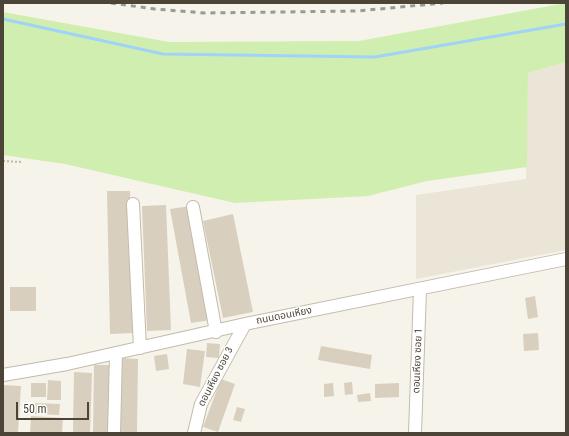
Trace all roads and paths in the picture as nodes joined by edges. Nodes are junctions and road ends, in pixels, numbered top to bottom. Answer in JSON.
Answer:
{"nodes":[{"id":1,"x":3,"y":161,"type":"edge"},
{"id":2,"x":22,"y":162,"type":"dead end"},
{"id":3,"x":133,"y":204,"type":"dead end"},
{"id":4,"x":193,"y":208,"type":"dead end"},
{"id":5,"x":566,"y":259,"type":"edge"},
{"id":6,"x":420,"y":290,"type":"junction"},
{"id":7,"x":245,"y":324,"type":"junction"},
{"id":8,"x":216,"y":332,"type":"junction"},
{"id":9,"x":140,"y":348,"type":"junction"},
{"id":10,"x":116,"y":354,"type":"junction"},
{"id":11,"x":3,"y":375,"type":"edge"},
{"id":12,"x":114,"y":433,"type":"edge"},
{"id":13,"x":194,"y":433,"type":"edge"},
{"id":14,"x":415,"y":433,"type":"edge"}],
"edges":[{"from":1,"to":2,"type":"path"},
{"from":3,"to":9,"type":"street"},
{"from":4,"to":8,"type":"street"},
{"from":5,"to":6,"type":"street","name":"ถนนดอนเหียง"},
{"from":6,"to":7,"type":"street","name":"ถนนดอนเหียง"},
{"from":6,"to":14,"type":"street","name":"ดอนเหียง ซอย 1"},
{"from":7,"to":8,"type":"street","name":"ถนนดอนเหียง"},
{"from":7,"to":13,"type":"street","name":"ดอนเหียง ซอย 3"},
{"from":8,"to":9,"type":"street","name":"ถนนดอนเหียง"},
{"from":9,"to":10,"type":"street","name":"ถนนดอนเหียง"},
{"from":10,"to":11,"type":"street","name":"ถนนดอนเหียง"},
{"from":10,"to":12,"type":"street"}]}
